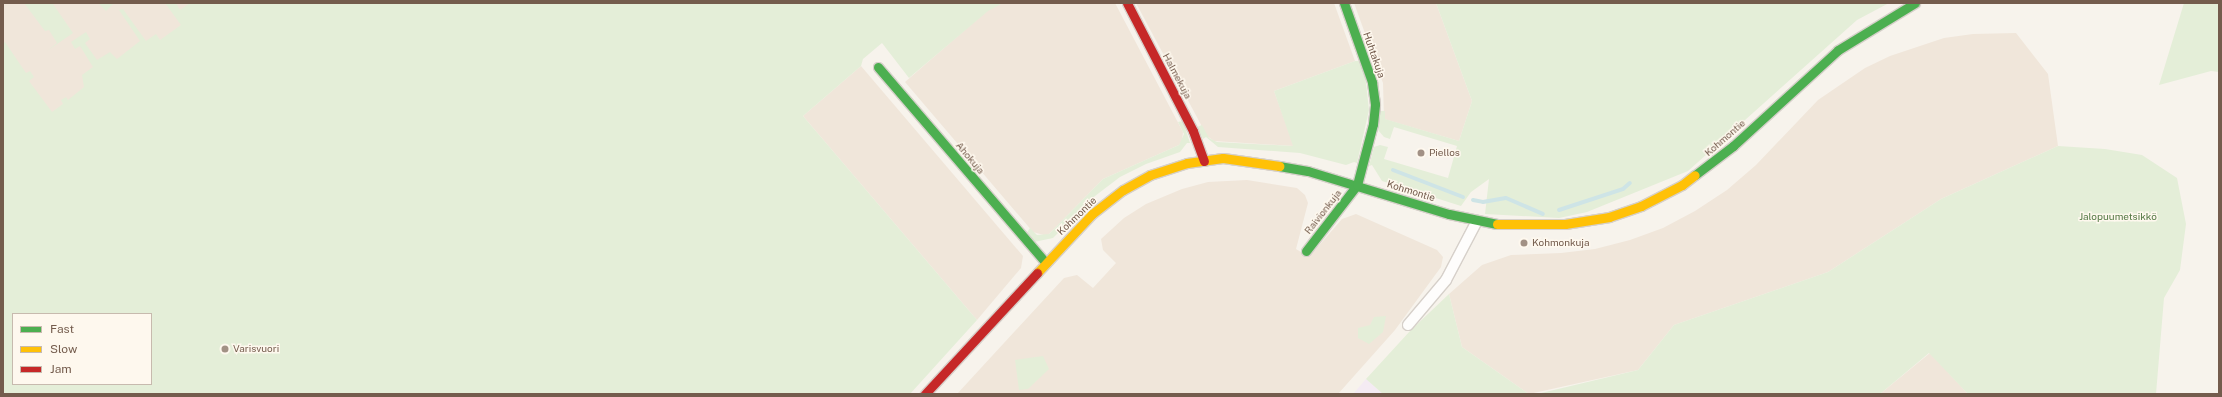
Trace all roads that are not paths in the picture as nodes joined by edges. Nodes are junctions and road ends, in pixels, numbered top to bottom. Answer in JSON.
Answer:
{"nodes":[{"id":1,"x":1126,"y":3,"type":"edge"},
{"id":2,"x":1344,"y":3,"type":"edge"},
{"id":3,"x":1915,"y":3,"type":"edge"},
{"id":4,"x":878,"y":67,"type":"dead end"},
{"id":5,"x":1204,"y":161,"type":"junction"},
{"id":6,"x":1357,"y":185,"type":"junction"},
{"id":7,"x":1477,"y":221,"type":"junction"},
{"id":8,"x":1306,"y":251,"type":"dead end"},
{"id":9,"x":1046,"y":263,"type":"junction"},
{"id":10,"x":1408,"y":326,"type":"dead end"},
{"id":11,"x":925,"y":394,"type":"edge"}],
"edges":[{"from":1,"to":5,"type":"street","name":"Halmekuja"},
{"from":2,"to":6,"type":"street","name":"Huhtakuja"},
{"from":3,"to":7,"type":"street","name":"Kohmontie"},
{"from":4,"to":9,"type":"street","name":"Ahokuja"},
{"from":5,"to":6,"type":"street","name":"Kohmontie"},
{"from":5,"to":9,"type":"street","name":"Kohmontie"},
{"from":6,"to":7,"type":"street","name":"Kohmontie"},
{"from":6,"to":8,"type":"street","name":"Raivionkuja"},
{"from":7,"to":10,"type":"street"},
{"from":9,"to":11,"type":"street","name":"Kohmontie"}]}
